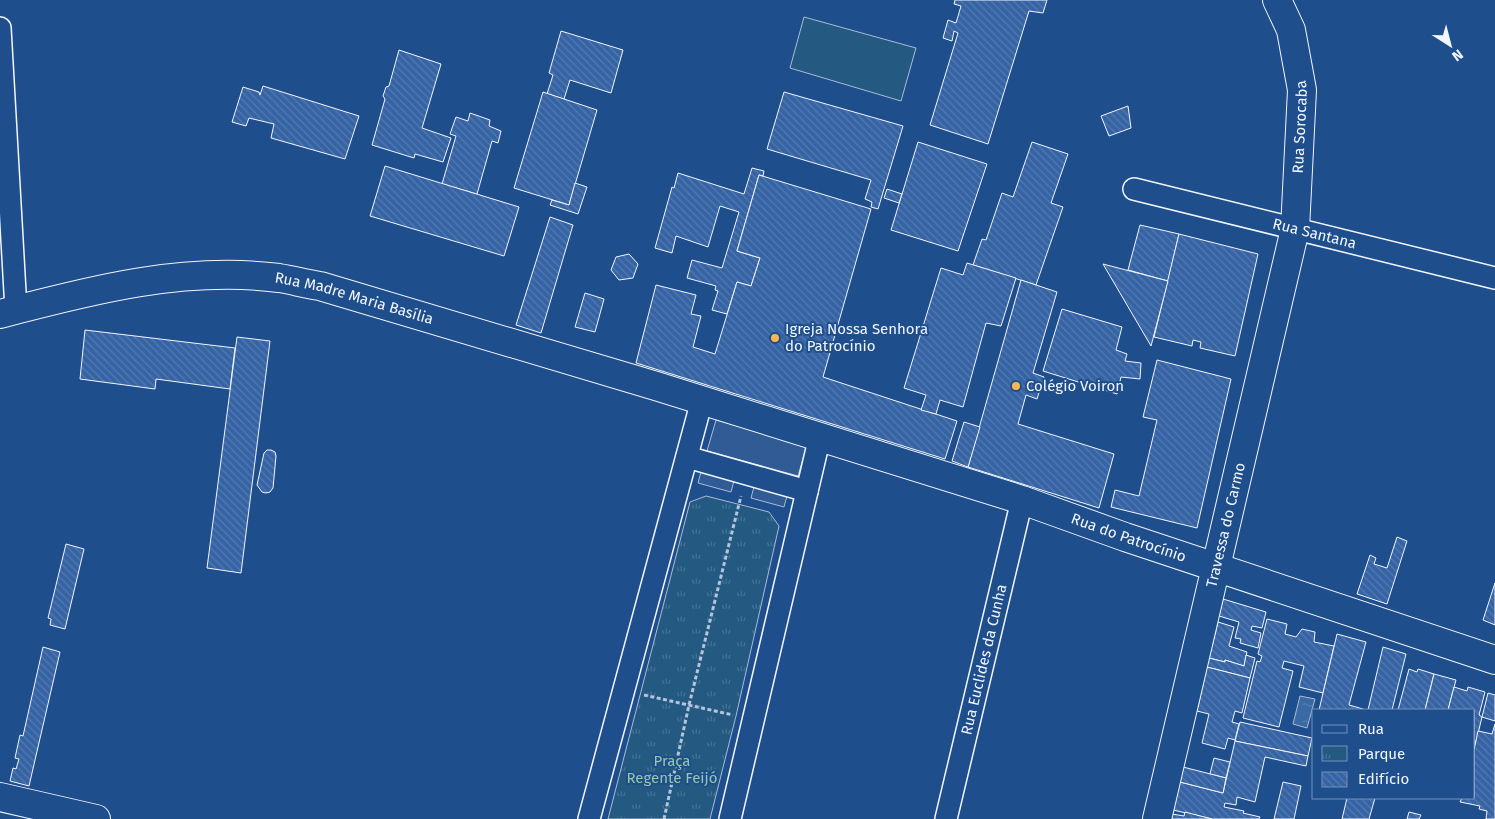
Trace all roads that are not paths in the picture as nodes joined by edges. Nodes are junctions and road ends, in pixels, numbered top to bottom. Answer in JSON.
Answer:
{"nodes":[{"id":1,"x":1277,"y":0,"type":"edge"},
{"id":2,"x":0,"y":28,"type":"edge"},
{"id":3,"x":1,"y":52,"type":"edge"},
{"id":4,"x":1134,"y":190,"type":"dead end"},
{"id":5,"x":1295,"y":229,"type":"junction"},
{"id":6,"x":1495,"y":278,"type":"edge"},
{"id":7,"x":8,"y":312,"type":"edge"},
{"id":8,"x":702,"y":400,"type":"junction"},
{"id":9,"x":820,"y":436,"type":"junction"},
{"id":10,"x":687,"y":457,"type":"junction"},
{"id":11,"x":807,"y":491,"type":"junction"},
{"id":12,"x":1022,"y":500,"type":"junction"},
{"id":13,"x":1216,"y":567,"type":"junction"},
{"id":14,"x":1495,"y":660,"type":"edge"},
{"id":15,"x":0,"y":797,"type":"edge"},
{"id":16,"x":52,"y":814,"type":"edge"},
{"id":17,"x":96,"y":819,"type":"edge"},
{"id":18,"x":589,"y":819,"type":"edge"},
{"id":19,"x":730,"y":819,"type":"edge"},
{"id":20,"x":946,"y":819,"type":"edge"},
{"id":21,"x":1157,"y":819,"type":"edge"}],
"edges":[{"from":1,"to":5,"type":"street","name":"Rua Sorocaba"},
{"from":2,"to":3,"type":"street"},
{"from":3,"to":7,"type":"street"},
{"from":4,"to":5,"type":"street","name":"Rua Santana"},
{"from":5,"to":6,"type":"street","name":"Rua Santana"},
{"from":5,"to":13,"type":"street","name":"Travessa do Carmo"},
{"from":7,"to":8,"type":"street","name":"Rua Madre Maria Basília"},
{"from":8,"to":9,"type":"street"},
{"from":8,"to":10,"type":"street"},
{"from":9,"to":11,"type":"street"},
{"from":9,"to":12,"type":"street","name":"Rua do Patrocínio"},
{"from":10,"to":11,"type":"street"},
{"from":10,"to":18,"type":"street"},
{"from":11,"to":19,"type":"street"},
{"from":12,"to":13,"type":"street","name":"Rua do Patrocínio"},
{"from":12,"to":20,"type":"street","name":"Rua Euclides da Cunha"},
{"from":13,"to":14,"type":"street","name":"Rua do Patrocínio"},
{"from":13,"to":21,"type":"street","name":"Travessa do Carmo"},
{"from":15,"to":16,"type":"street"},
{"from":16,"to":17,"type":"street"}]}
